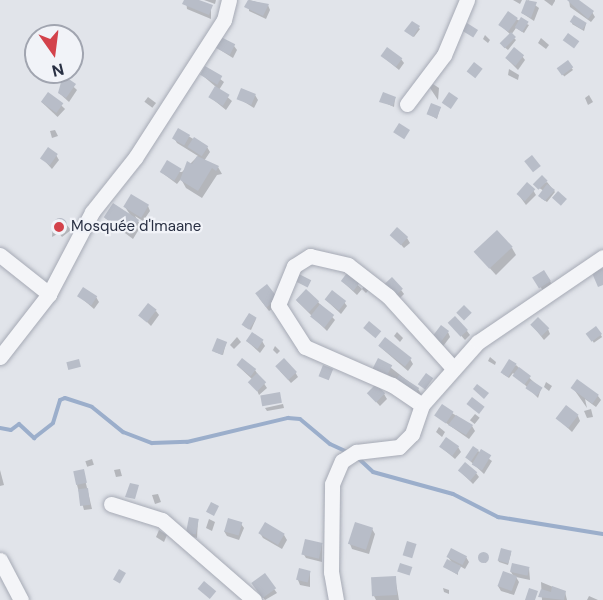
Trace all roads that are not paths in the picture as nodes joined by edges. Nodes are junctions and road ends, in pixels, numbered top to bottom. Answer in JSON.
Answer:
{"nodes":[{"id":1,"x":229,"y":0,"type":"edge"},
{"id":2,"x":467,"y":0,"type":"edge"},
{"id":3,"x":407,"y":104,"type":"dead end"},
{"id":4,"x":0,"y":255,"type":"edge"},
{"id":5,"x":603,"y":257,"type":"edge"},
{"id":6,"x":49,"y":294,"type":"junction"},
{"id":7,"x":0,"y":357,"type":"edge"},
{"id":8,"x":453,"y":368,"type":"junction"},
{"id":9,"x":422,"y":405,"type":"junction"},
{"id":10,"x":111,"y":504,"type":"dead end"},
{"id":11,"x":0,"y":560,"type":"edge"},
{"id":12,"x":21,"y":600,"type":"edge"},
{"id":13,"x":254,"y":600,"type":"edge"},
{"id":14,"x":336,"y":600,"type":"edge"}],
"edges":[{"from":1,"to":6,"type":"street"},
{"from":2,"to":3,"type":"street"},
{"from":4,"to":6,"type":"street"},
{"from":5,"to":8,"type":"street"},
{"from":6,"to":7,"type":"street"},
{"from":8,"to":9,"type":"street"},
{"from":8,"to":9,"type":"street"},
{"from":9,"to":14,"type":"street"},
{"from":10,"to":13,"type":"street"},
{"from":11,"to":12,"type":"street"}]}
